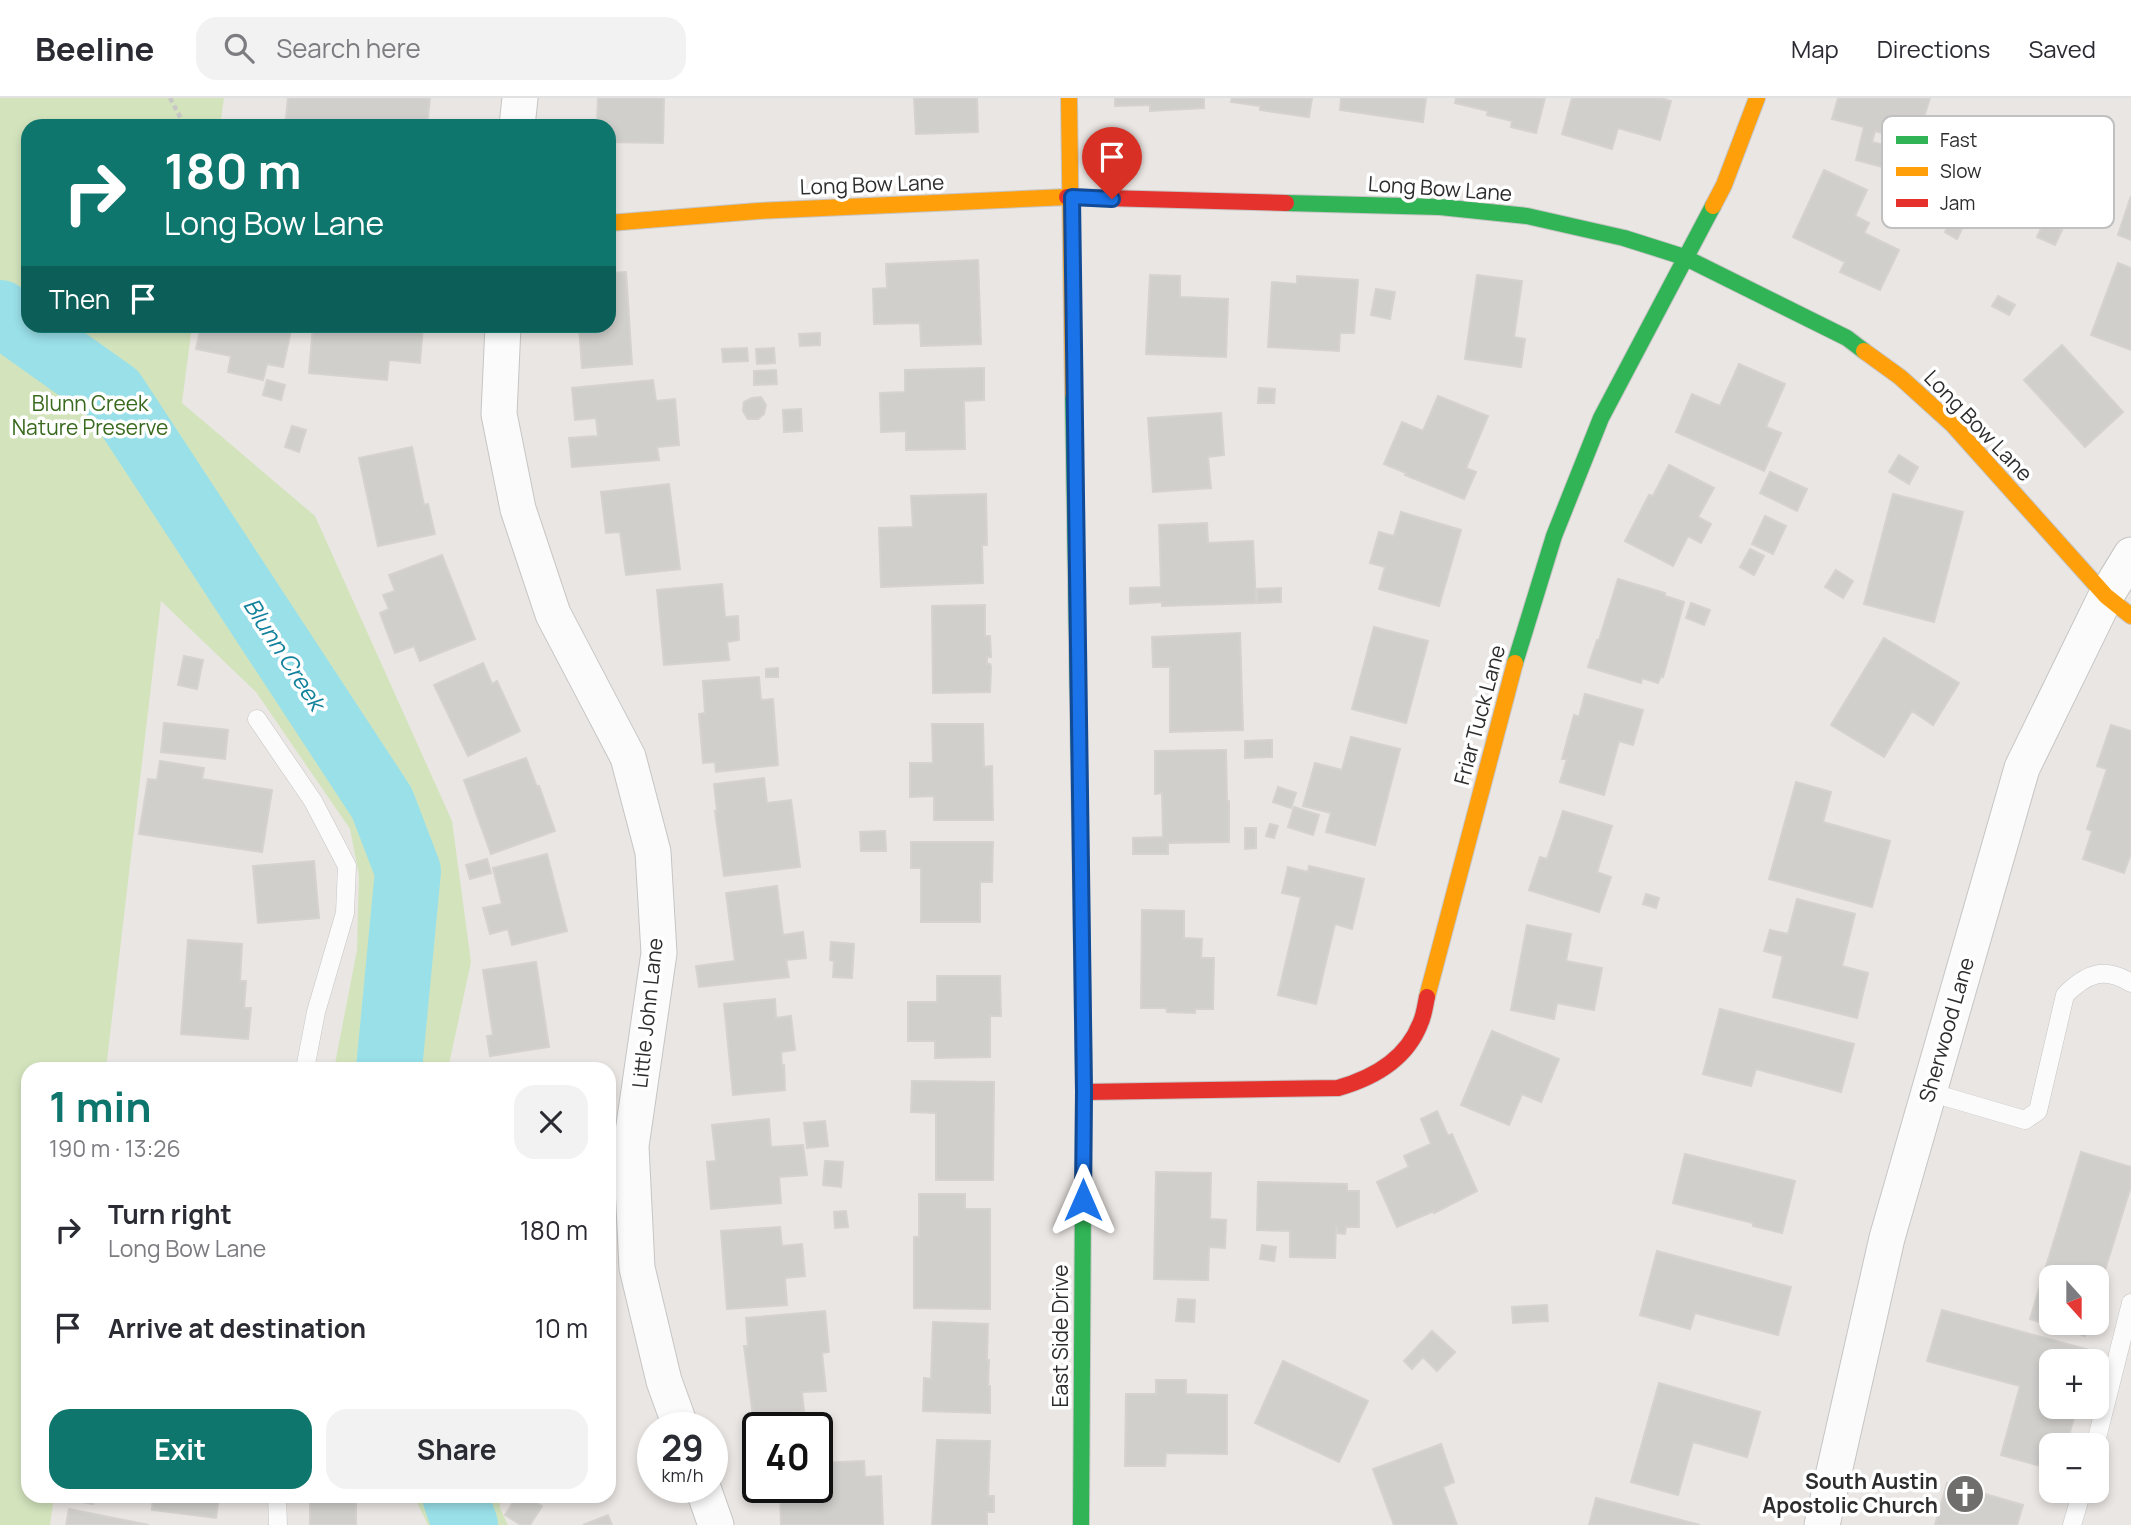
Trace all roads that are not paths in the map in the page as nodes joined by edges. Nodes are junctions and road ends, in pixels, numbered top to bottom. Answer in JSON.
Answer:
{"nodes":[{"id":1,"x":520,"y":98,"type":"edge"},
{"id":2,"x":1069,"y":98,"type":"edge"},
{"id":3,"x":1757,"y":98,"type":"edge"},
{"id":4,"x":518,"y":119,"type":"edge"},
{"id":5,"x":1072,"y":197,"type":"junction"},
{"id":6,"x":616,"y":222,"type":"edge"},
{"id":7,"x":1684,"y":257,"type":"junction"},
{"id":8,"x":503,"y":333,"type":"edge"},
{"id":9,"x":2131,"y":555,"type":"edge"},
{"id":10,"x":2119,"y":606,"type":"edge"},
{"id":11,"x":257,"y":719,"type":"dead end"},
{"id":12,"x":2131,"y":983,"type":"edge"},
{"id":13,"x":306,"y":1062,"type":"edge"},
{"id":14,"x":1084,"y":1092,"type":"junction"},
{"id":15,"x":1929,"y":1092,"type":"junction"},
{"id":16,"x":2131,"y":1303,"type":"edge"},
{"id":17,"x":675,"y":1412,"type":"edge"},
{"id":18,"x":2098,"y":1433,"type":"edge"},
{"id":19,"x":277,"y":1503,"type":"edge"},
{"id":20,"x":708,"y":1503,"type":"edge"},
{"id":21,"x":2078,"y":1503,"type":"edge"},
{"id":22,"x":278,"y":1525,"type":"edge"},
{"id":23,"x":716,"y":1525,"type":"edge"},
{"id":24,"x":1081,"y":1525,"type":"edge"},
{"id":25,"x":1822,"y":1525,"type":"edge"},
{"id":26,"x":2072,"y":1525,"type":"edge"}],
"edges":[{"from":1,"to":4,"type":"street"},
{"from":2,"to":5,"type":"street","name":"East Side Drive"},
{"from":3,"to":7,"type":"street","name":"Friar Tuck Lane"},
{"from":5,"to":6,"type":"street","name":"Long Bow Lane"},
{"from":5,"to":7,"type":"street","name":"Long Bow Lane"},
{"from":5,"to":14,"type":"street","name":"East Side Drive"},
{"from":7,"to":10,"type":"street","name":"Long Bow Lane"},
{"from":7,"to":14,"type":"street","name":"Friar Tuck Lane"},
{"from":8,"to":17,"type":"street","name":"Little John Lane"},
{"from":9,"to":10,"type":"street","name":"Sherwood Lane"},
{"from":10,"to":15,"type":"street","name":"Sherwood Lane"},
{"from":11,"to":13,"type":"lane"},
{"from":12,"to":15,"type":"lane"},
{"from":14,"to":24,"type":"street","name":"East Side Drive"},
{"from":15,"to":25,"type":"street","name":"Sherwood Lane"},
{"from":16,"to":18,"type":"lane"},
{"from":19,"to":22,"type":"lane"},
{"from":20,"to":23,"type":"street"},
{"from":21,"to":26,"type":"lane"}]}
